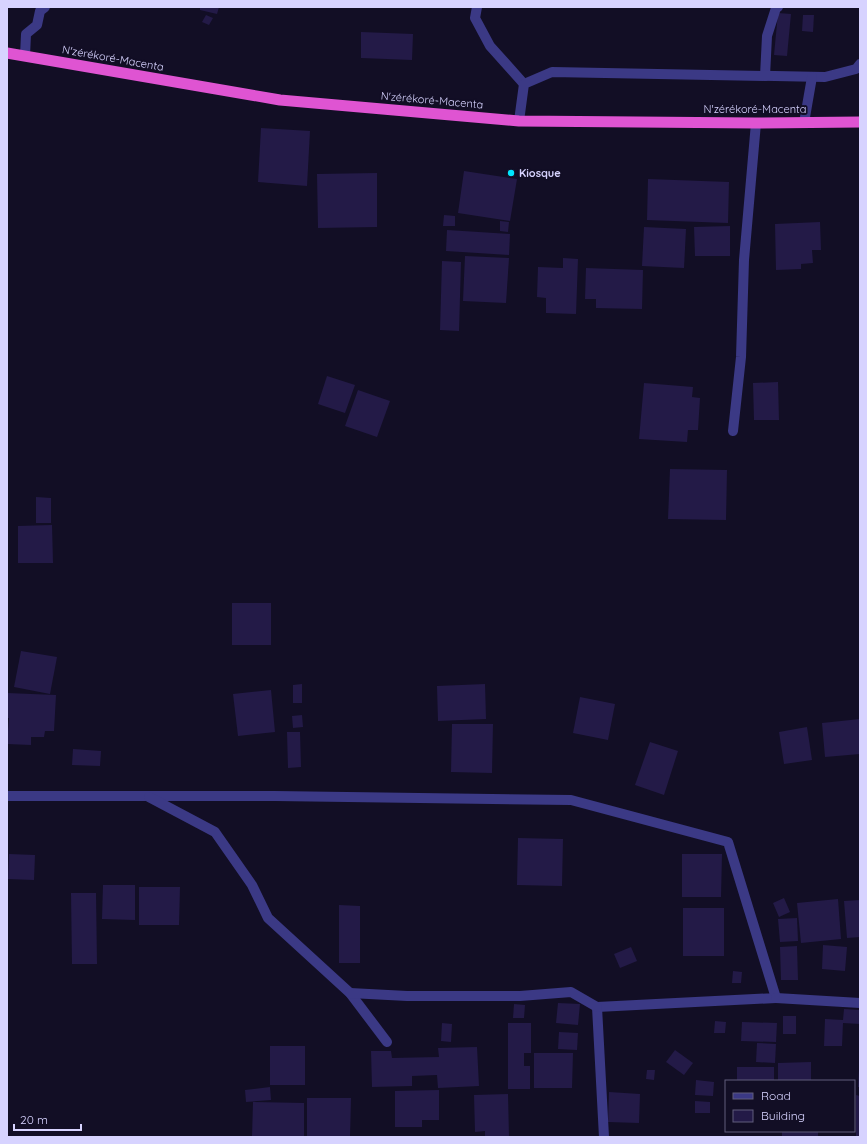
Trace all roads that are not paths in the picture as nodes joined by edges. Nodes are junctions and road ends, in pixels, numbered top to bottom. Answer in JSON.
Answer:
{"nodes":[{"id":1,"x":45,"y":7,"type":"edge"},
{"id":2,"x":477,"y":7,"type":"edge"},
{"id":3,"x":778,"y":7,"type":"edge"},
{"id":4,"x":7,"y":53,"type":"edge"},
{"id":5,"x":26,"y":56,"type":"junction"},
{"id":6,"x":860,"y":64,"type":"edge"},
{"id":7,"x":765,"y":76,"type":"junction"},
{"id":8,"x":812,"y":77,"type":"junction"},
{"id":9,"x":524,"y":84,"type":"junction"},
{"id":10,"x":519,"y":121,"type":"junction"},
{"id":11,"x":860,"y":122,"type":"edge"},
{"id":12,"x":756,"y":123,"type":"junction"},
{"id":13,"x":804,"y":123,"type":"junction"},
{"id":14,"x":733,"y":431,"type":"dead end"},
{"id":15,"x":7,"y":796,"type":"edge"},
{"id":16,"x":147,"y":796,"type":"junction"},
{"id":17,"x":350,"y":993,"type":"junction"},
{"id":18,"x":776,"y":998,"type":"junction"},
{"id":19,"x":860,"y":1003,"type":"edge"},
{"id":20,"x":597,"y":1007,"type":"junction"},
{"id":21,"x":387,"y":1042,"type":"dead end"},
{"id":22,"x":604,"y":1137,"type":"edge"}],
"edges":[{"from":1,"to":5,"type":"street"},
{"from":2,"to":9,"type":"street"},
{"from":3,"to":7,"type":"street"},
{"from":4,"to":5,"type":"highway","name":"N'zérékoré-Macenta"},
{"from":5,"to":10,"type":"highway","name":"N'zérékoré-Macenta"},
{"from":6,"to":8,"type":"street"},
{"from":7,"to":8,"type":"street"},
{"from":7,"to":9,"type":"street"},
{"from":8,"to":13,"type":"street"},
{"from":9,"to":10,"type":"street"},
{"from":10,"to":12,"type":"highway","name":"N'zérékoré-Macenta"},
{"from":11,"to":13,"type":"highway","name":"N'zérékoré-Macenta"},
{"from":12,"to":13,"type":"highway","name":"N'zérékoré-Macenta"},
{"from":12,"to":14,"type":"street"},
{"from":15,"to":16,"type":"street"},
{"from":16,"to":17,"type":"street"},
{"from":16,"to":18,"type":"street"},
{"from":17,"to":20,"type":"street"},
{"from":17,"to":21,"type":"street"},
{"from":18,"to":19,"type":"street"},
{"from":18,"to":20,"type":"street"},
{"from":20,"to":22,"type":"street"}]}
